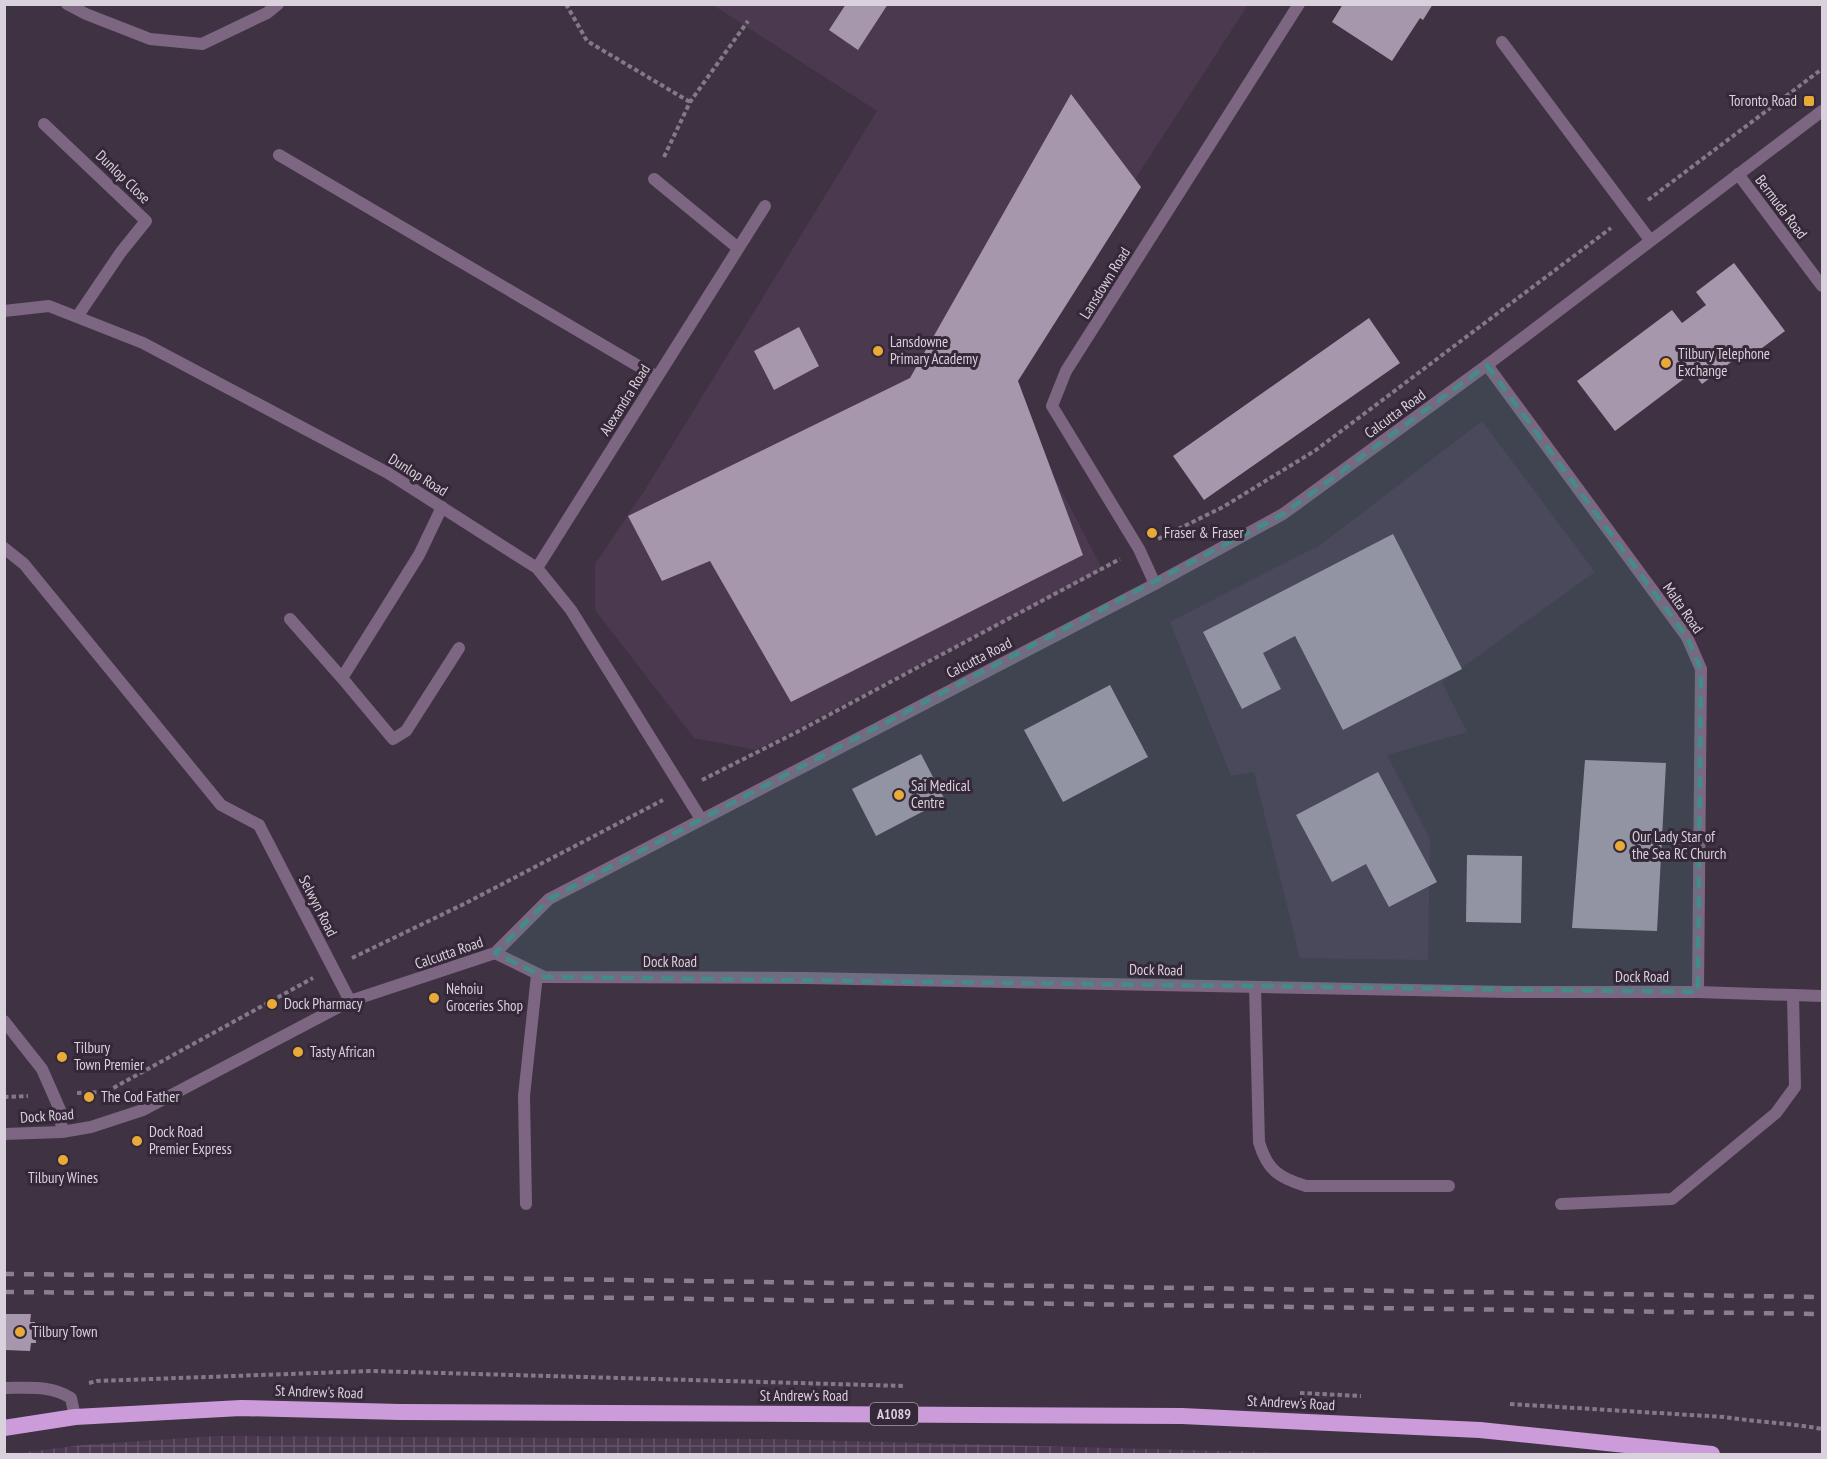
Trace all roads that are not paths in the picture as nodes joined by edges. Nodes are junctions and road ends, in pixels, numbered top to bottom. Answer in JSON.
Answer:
{"nodes":[{"id":1,"x":67,"y":4,"type":"edge"},
{"id":2,"x":278,"y":4,"type":"edge"},
{"id":3,"x":1299,"y":4,"type":"edge"},
{"id":4,"x":1502,"y":42,"type":"dead end"},
{"id":5,"x":1822,"y":111,"type":"edge"},
{"id":6,"x":44,"y":124,"type":"dead end"},
{"id":7,"x":279,"y":154,"type":"dead end"},
{"id":8,"x":1738,"y":174,"type":"junction"},
{"id":9,"x":654,"y":179,"type":"road end"},
{"id":10,"x":765,"y":206,"type":"dead end"},
{"id":11,"x":1650,"y":240,"type":"junction"},
{"id":12,"x":738,"y":248,"type":"junction"},
{"id":13,"x":1822,"y":286,"type":"edge"},
{"id":14,"x":4,"y":310,"type":"edge"},
{"id":15,"x":77,"y":317,"type":"junction"},
{"id":16,"x":1486,"y":365,"type":"junction"},
{"id":17,"x":657,"y":377,"type":"junction"},
{"id":18,"x":442,"y":507,"type":"junction"},
{"id":19,"x":4,"y":548,"type":"edge"},
{"id":20,"x":537,"y":568,"type":"junction"},
{"id":21,"x":1155,"y":584,"type":"junction"},
{"id":22,"x":290,"y":619,"type":"dead end"},
{"id":23,"x":459,"y":648,"type":"dead end"},
{"id":24,"x":342,"y":678,"type":"junction"},
{"id":25,"x":701,"y":819,"type":"junction"},
{"id":26,"x":495,"y":953,"type":"junction"},
{"id":27,"x":537,"y":975,"type":"junction"},
{"id":28,"x":1255,"y":987,"type":"junction"},
{"id":29,"x":1698,"y":992,"type":"junction"},
{"id":30,"x":1793,"y":995,"type":"junction"},
{"id":31,"x":1822,"y":996,"type":"edge"},
{"id":32,"x":350,"y":1001,"type":"junction"},
{"id":33,"x":4,"y":1022,"type":"edge"},
{"id":34,"x":91,"y":1127,"type":"joint"},
{"id":35,"x":62,"y":1132,"type":"junction"},
{"id":36,"x":4,"y":1134,"type":"edge"},
{"id":37,"x":1449,"y":1186,"type":"dead end"},
{"id":38,"x":526,"y":1204,"type":"dead end"},
{"id":39,"x":1562,"y":1204,"type":"dead end"},
{"id":40,"x":4,"y":1388,"type":"edge"},
{"id":41,"x":75,"y":1417,"type":"junction"},
{"id":42,"x":4,"y":1428,"type":"edge"},
{"id":43,"x":1712,"y":1455,"type":"edge"}],
"edges":[{"from":1,"to":2,"type":"street"},
{"from":3,"to":21,"type":"street","name":"Lansdown Road"},
{"from":4,"to":11,"type":"street"},
{"from":5,"to":8,"type":"street","name":"Calcutta Road"},
{"from":6,"to":15,"type":"street","name":"Dunlop Close"},
{"from":7,"to":17,"type":"street"},
{"from":8,"to":11,"type":"street","name":"Calcutta Road"},
{"from":8,"to":13,"type":"street","name":"Bermuda Road"},
{"from":9,"to":12,"type":"street"},
{"from":10,"to":12,"type":"street","name":"Alexandra Road"},
{"from":11,"to":16,"type":"street","name":"Calcutta Road"},
{"from":12,"to":17,"type":"street","name":"Alexandra Road"},
{"from":14,"to":15,"type":"street","name":"Dunlop Road"},
{"from":15,"to":18,"type":"street","name":"Dunlop Road"},
{"from":16,"to":21,"type":"street","name":"Calcutta Road"},
{"from":16,"to":29,"type":"street","name":"Malta Road"},
{"from":17,"to":20,"type":"street","name":"Alexandra Road"},
{"from":18,"to":20,"type":"street","name":"Dunlop Road"},
{"from":18,"to":24,"type":"street"},
{"from":19,"to":32,"type":"street","name":"Selwyn Road"},
{"from":20,"to":25,"type":"street","name":"Dunlop Road"},
{"from":21,"to":25,"type":"street","name":"Calcutta Road"},
{"from":22,"to":24,"type":"street"},
{"from":23,"to":24,"type":"street"},
{"from":25,"to":26,"type":"street","name":"Calcutta Road"},
{"from":26,"to":27,"type":"street","name":"Dock Road"},
{"from":26,"to":32,"type":"street","name":"Calcutta Road"},
{"from":27,"to":28,"type":"street","name":"Dock Road"},
{"from":27,"to":38,"type":"street"},
{"from":28,"to":29,"type":"street","name":"Dock Road"},
{"from":28,"to":37,"type":"street"},
{"from":29,"to":30,"type":"street","name":"Dock Road"},
{"from":30,"to":31,"type":"street","name":"Dock Road"},
{"from":30,"to":39,"type":"street"},
{"from":32,"to":34,"type":"street","name":"Calcutta Road"},
{"from":33,"to":35,"type":"street"},
{"from":34,"to":35,"type":"street","name":"Dock Road"},
{"from":35,"to":36,"type":"street","name":"Dock Road"},
{"from":40,"to":41,"type":"street"},
{"from":41,"to":42,"type":"highway","name":"St Andrew's Road","number":"A1089"},
{"from":41,"to":43,"type":"highway","name":"St Andrew's Road","number":"A1089"}]}
